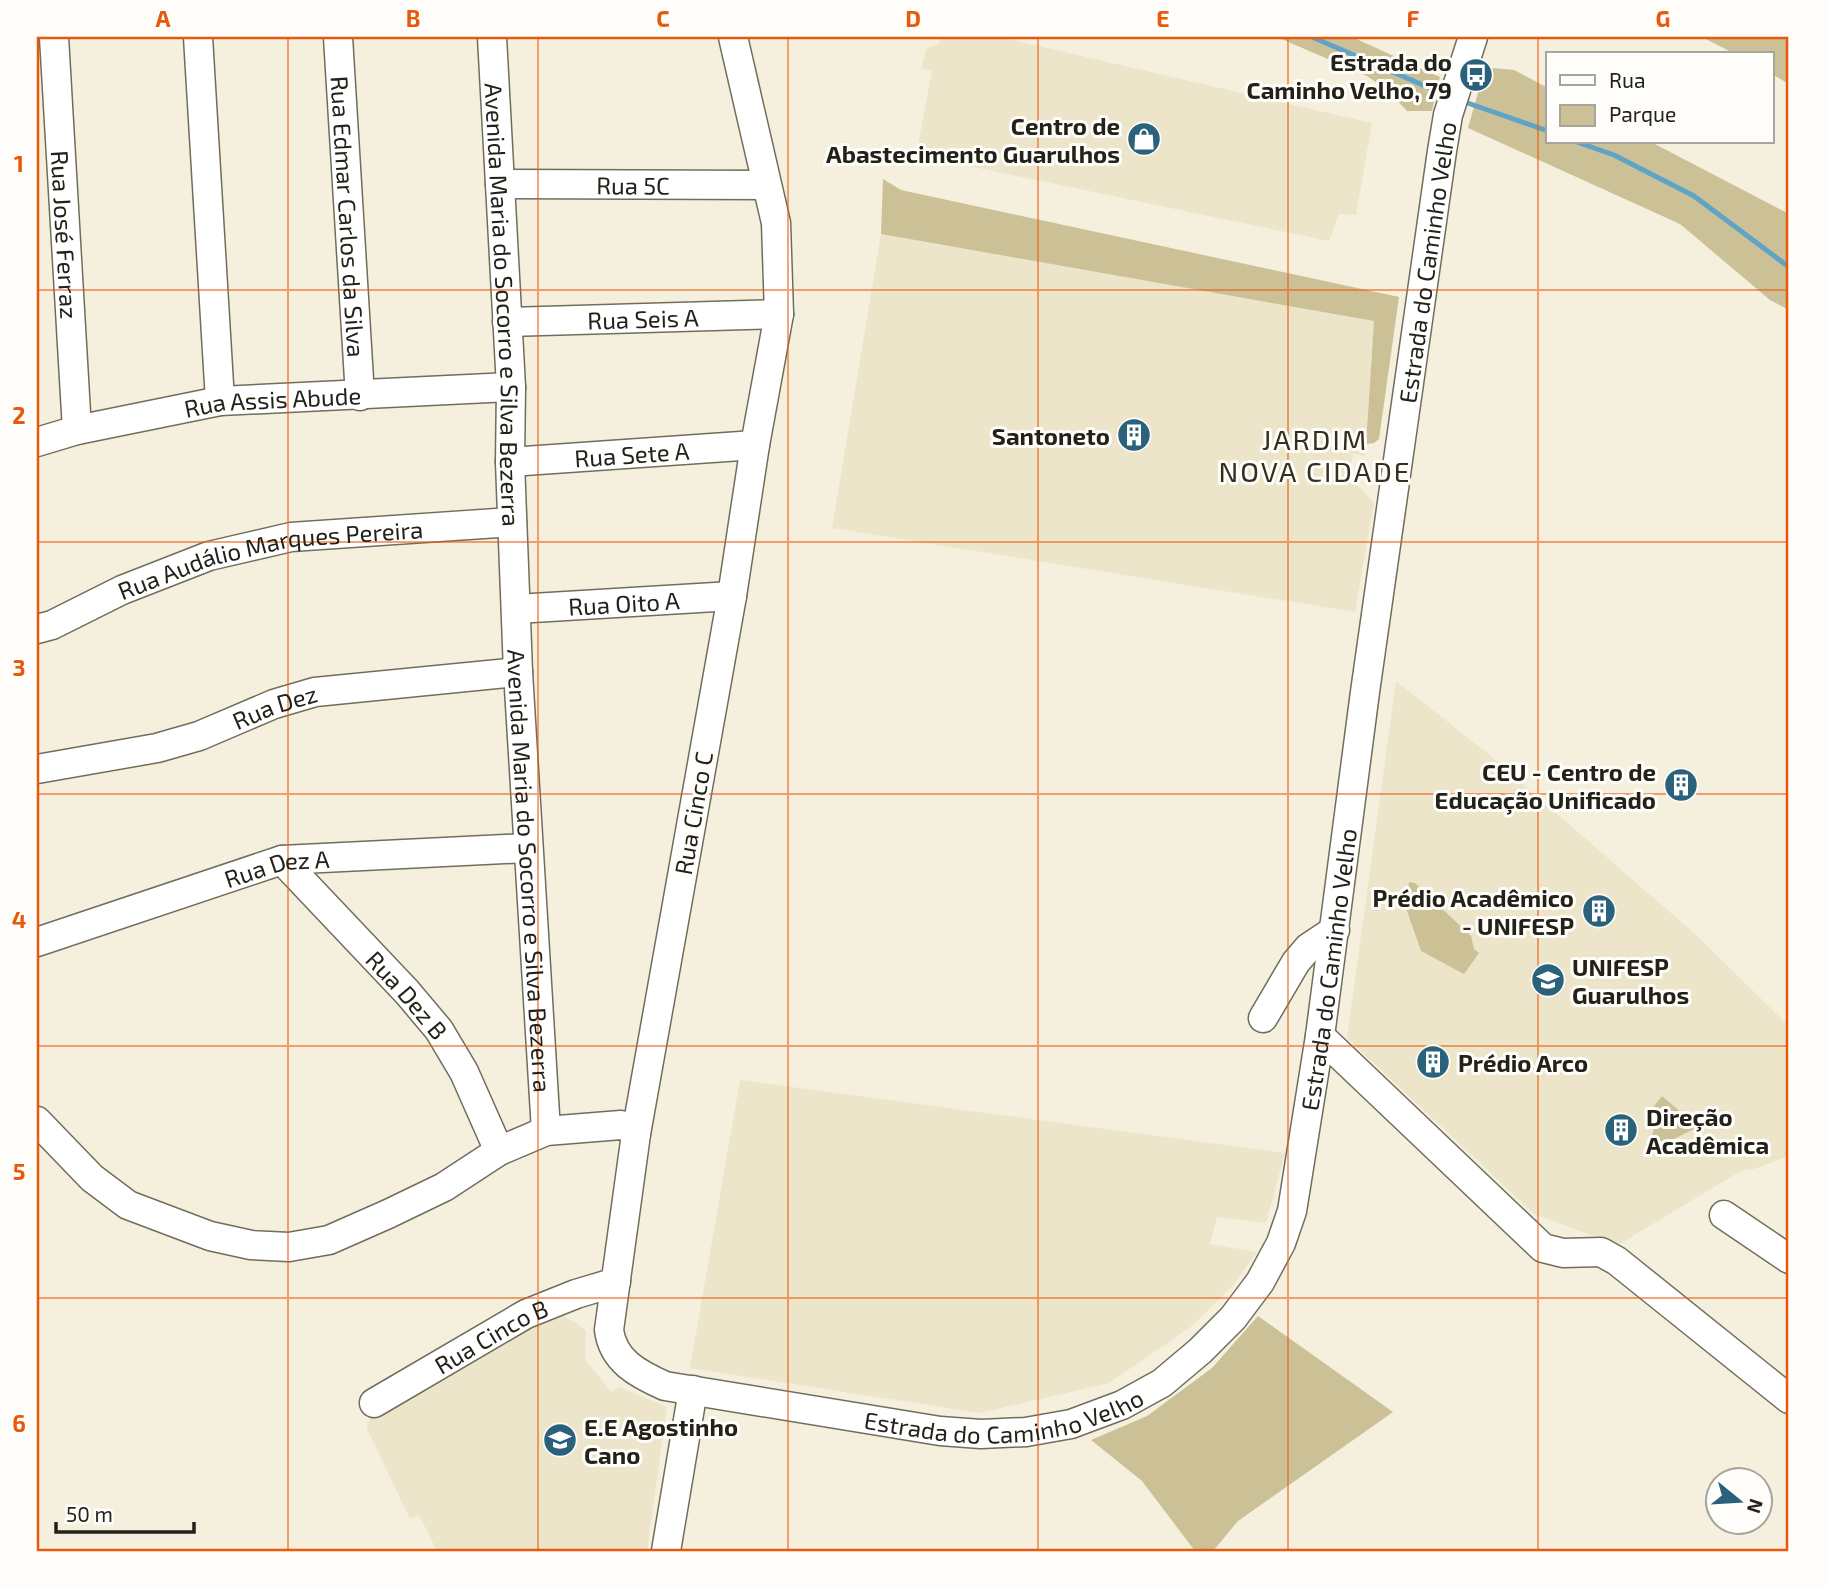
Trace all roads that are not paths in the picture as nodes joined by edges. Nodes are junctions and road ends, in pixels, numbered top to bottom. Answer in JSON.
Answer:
{"nodes":[{"id":1,"x":54,"y":37,"type":"edge"},
{"id":2,"x":198,"y":37,"type":"edge"},
{"id":3,"x":338,"y":37,"type":"edge"},
{"id":4,"x":492,"y":37,"type":"edge"},
{"id":5,"x":733,"y":37,"type":"edge"},
{"id":6,"x":1473,"y":37,"type":"edge"},
{"id":7,"x":500,"y":184,"type":"junction"},
{"id":8,"x":766,"y":185,"type":"junction"},
{"id":9,"x":779,"y":314,"type":"junction"},
{"id":10,"x":507,"y":322,"type":"junction"},
{"id":11,"x":510,"y":387,"type":"junction"},
{"id":12,"x":360,"y":396,"type":"junction"},
{"id":13,"x":220,"y":401,"type":"junction"},
{"id":14,"x":77,"y":430,"type":"junction"},
{"id":15,"x":37,"y":442,"type":"edge"},
{"id":16,"x":755,"y":445,"type":"junction"},
{"id":17,"x":510,"y":462,"type":"junction"},
{"id":18,"x":512,"y":522,"type":"junction"},
{"id":19,"x":732,"y":596,"type":"junction"},
{"id":20,"x":516,"y":608,"type":"junction"},
{"id":21,"x":37,"y":629,"type":"edge"},
{"id":22,"x":518,"y":673,"type":"junction"},
{"id":23,"x":37,"y":769,"type":"edge"},
{"id":24,"x":527,"y":848,"type":"junction"},
{"id":25,"x":282,"y":860,"type":"junction"},
{"id":26,"x":1335,"y":930,"type":"junction"},
{"id":27,"x":37,"y":942,"type":"edge"},
{"id":28,"x":1263,"y":1018,"type":"dead end"},
{"id":29,"x":1320,"y":1036,"type":"junction"},
{"id":30,"x":37,"y":1121,"type":"edge"},
{"id":31,"x":546,"y":1131,"type":"junction"},
{"id":32,"x":636,"y":1134,"type":"junction"},
{"id":33,"x":499,"y":1151,"type":"junction"},
{"id":34,"x":1724,"y":1216,"type":"dead end"},
{"id":35,"x":1789,"y":1259,"type":"edge"},
{"id":36,"x":616,"y":1282,"type":"junction"},
{"id":37,"x":693,"y":1390,"type":"junction"},
{"id":38,"x":1789,"y":1399,"type":"edge"},
{"id":39,"x":374,"y":1403,"type":"dead end"},
{"id":40,"x":666,"y":1551,"type":"edge"}],
"edges":[{"from":1,"to":14,"type":"street","name":"Rua José Ferraz"},
{"from":2,"to":13,"type":"street"},
{"from":3,"to":12,"type":"street","name":"Rua Edmar Carlos da Silva"},
{"from":4,"to":7,"type":"street","name":"Avenida Maria do Socorro e Silva Bezerra"},
{"from":5,"to":8,"type":"street","name":"Rua Cinco C"},
{"from":6,"to":26,"type":"street","name":"Estrada do Caminho Velho"},
{"from":7,"to":8,"type":"street","name":"Rua 5C"},
{"from":7,"to":10,"type":"street","name":"Avenida Maria do Socorro e Silva Bezerra"},
{"from":8,"to":9,"type":"street","name":"Rua Cinco C"},
{"from":9,"to":10,"type":"street","name":"Rua Seis A"},
{"from":9,"to":16,"type":"street","name":"Rua Cinco C"},
{"from":10,"to":11,"type":"street","name":"Avenida Maria do Socorro e Silva Bezerra"},
{"from":11,"to":12,"type":"street","name":"Rua Assis Abude"},
{"from":11,"to":17,"type":"street","name":"Avenida Maria do Socorro e Silva Bezerra"},
{"from":12,"to":13,"type":"street","name":"Rua Assis Abude"},
{"from":13,"to":14,"type":"street","name":"Rua Assis Abude"},
{"from":14,"to":15,"type":"street","name":"Rua Assis Abude"},
{"from":16,"to":17,"type":"street","name":"Rua Sete A"},
{"from":16,"to":19,"type":"street","name":"Rua Cinco C"},
{"from":17,"to":18,"type":"street","name":"Avenida Maria do Socorro e Silva Bezerra"},
{"from":18,"to":20,"type":"street","name":"Avenida Maria do Socorro e Silva Bezerra"},
{"from":18,"to":21,"type":"street","name":"Rua Audálio Marques Pereira"},
{"from":19,"to":20,"type":"street","name":"Rua Oito A"},
{"from":19,"to":32,"type":"street","name":"Rua Cinco C"},
{"from":20,"to":22,"type":"street","name":"Avenida Maria do Socorro e Silva Bezerra"},
{"from":22,"to":23,"type":"street","name":"Rua Dez"},
{"from":22,"to":24,"type":"street","name":"Avenida Maria do Socorro e Silva Bezerra"},
{"from":24,"to":25,"type":"street","name":"Rua Dez A"},
{"from":24,"to":31,"type":"street","name":"Avenida Maria do Socorro e Silva Bezerra"},
{"from":25,"to":27,"type":"street","name":"Rua Dez A"},
{"from":25,"to":33,"type":"street","name":"Rua Dez B"},
{"from":26,"to":28,"type":"street"},
{"from":26,"to":29,"type":"street","name":"Estrada do Caminho Velho"},
{"from":29,"to":37,"type":"street","name":"Estrada do Caminho Velho"},
{"from":29,"to":38,"type":"street"},
{"from":30,"to":33,"type":"street"},
{"from":31,"to":32,"type":"street"},
{"from":31,"to":33,"type":"street"},
{"from":32,"to":36,"type":"street","name":"Rua Cinco C"},
{"from":34,"to":35,"type":"street"},
{"from":36,"to":37,"type":"street","name":"Rua Cinco C"},
{"from":36,"to":39,"type":"street","name":"Rua Cinco B"},
{"from":37,"to":40,"type":"street"}]}
